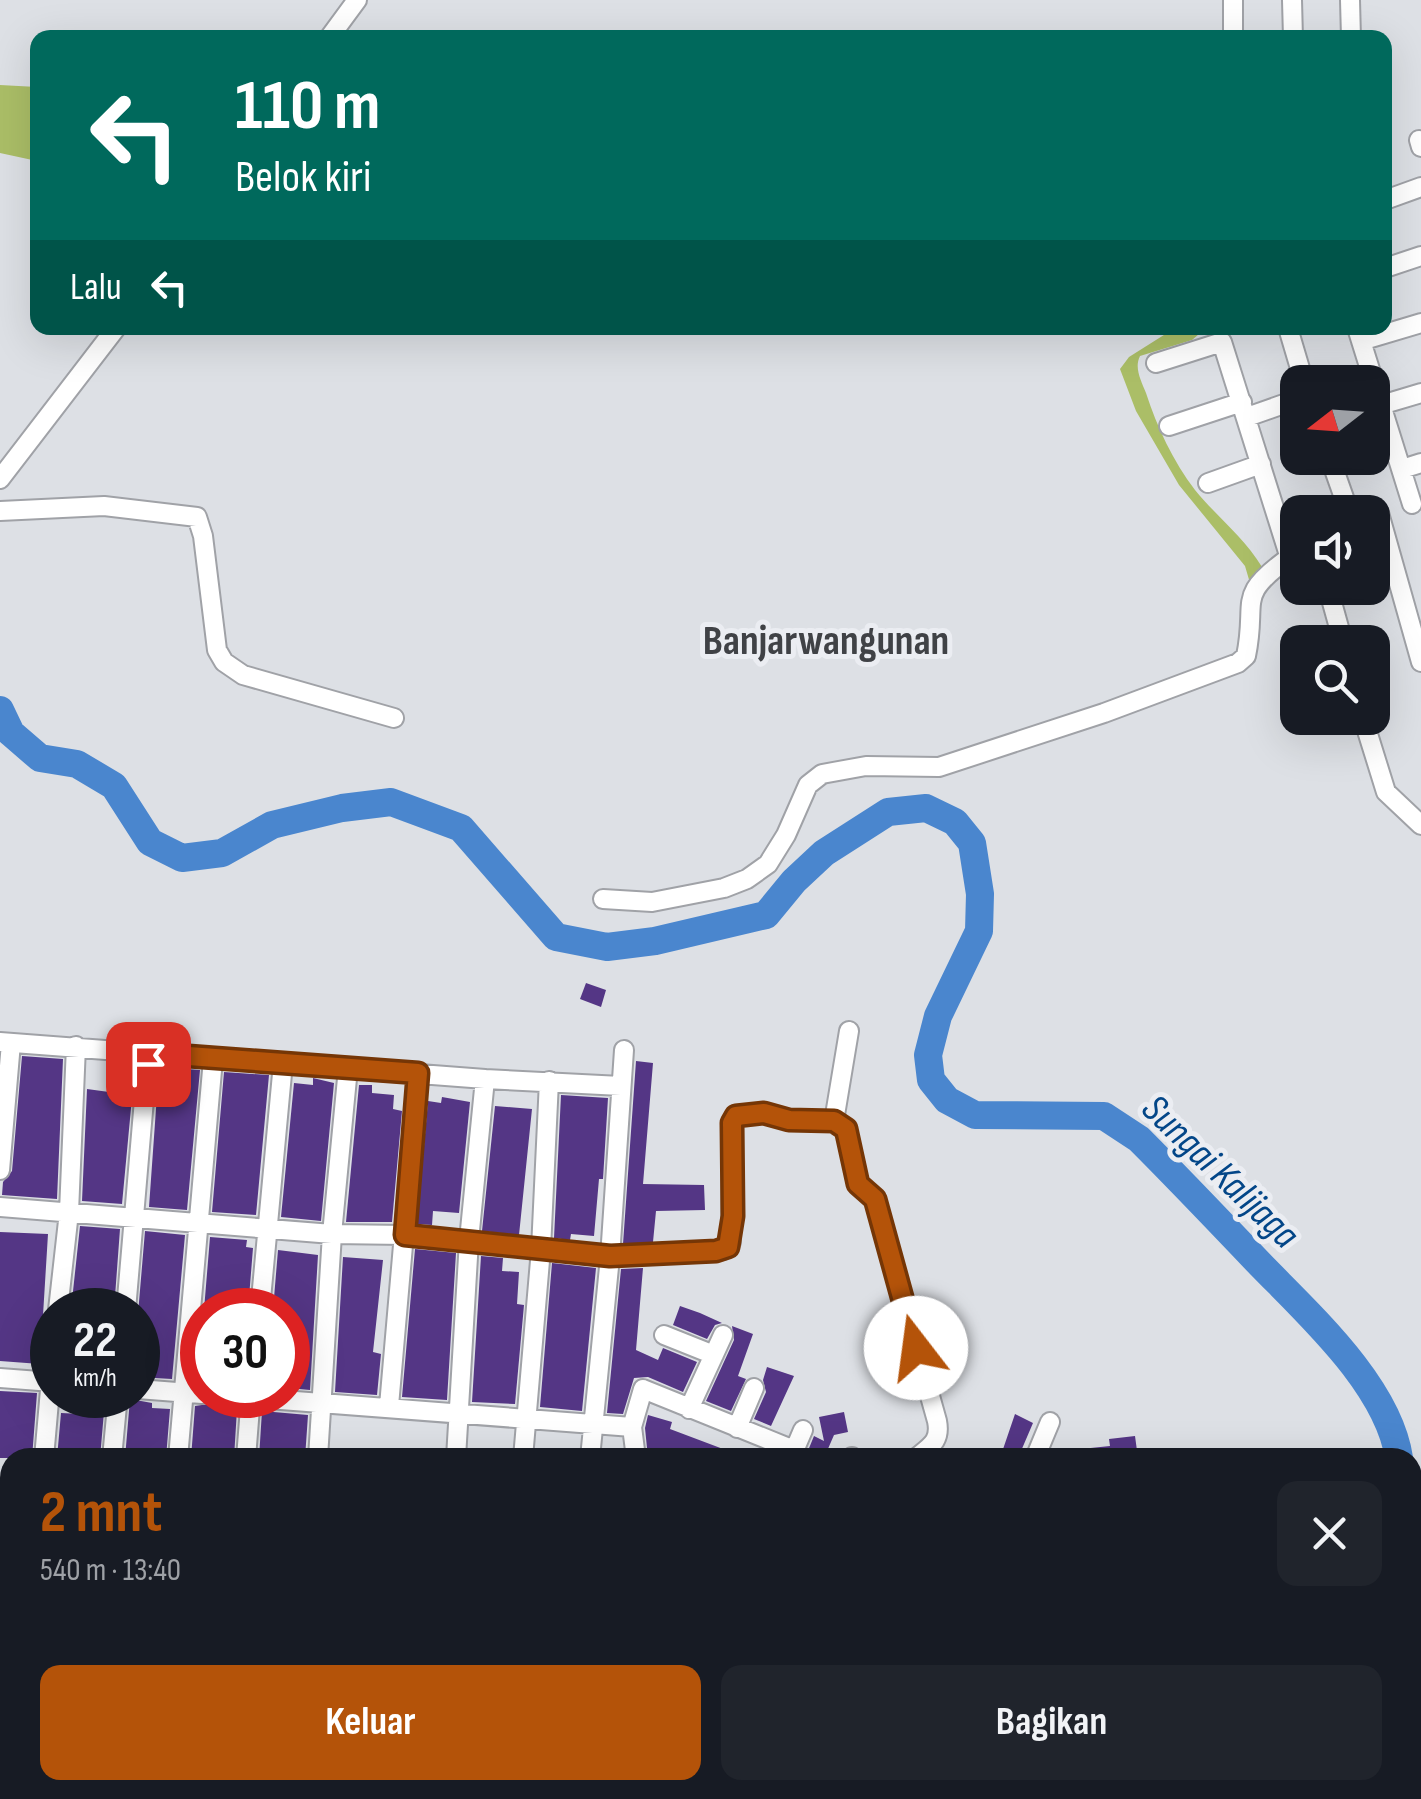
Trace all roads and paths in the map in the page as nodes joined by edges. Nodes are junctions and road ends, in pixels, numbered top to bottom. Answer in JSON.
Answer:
{"nodes":[{"id":1,"x":356,"y":0,"type":"edge"},
{"id":2,"x":1233,"y":0,"type":"edge"},
{"id":3,"x":1292,"y":0,"type":"edge"},
{"id":4,"x":1350,"y":0,"type":"edge"},
{"id":5,"x":335,"y":30,"type":"edge"},
{"id":6,"x":1233,"y":30,"type":"edge"},
{"id":7,"x":1294,"y":30,"type":"edge"},
{"id":8,"x":1351,"y":30,"type":"edge"},
{"id":9,"x":1421,"y":188,"type":"edge"},
{"id":10,"x":1392,"y":198,"type":"edge"},
{"id":11,"x":1421,"y":256,"type":"edge"},
{"id":12,"x":1392,"y":266,"type":"edge"},
{"id":13,"x":1421,"y":323,"type":"edge"},
{"id":14,"x":1392,"y":328,"type":"edge"},
{"id":15,"x":111,"y":335,"type":"edge"},
{"id":16,"x":1290,"y":335,"type":"edge"},
{"id":17,"x":1359,"y":335,"type":"edge"},
{"id":18,"x":1156,"y":363,"type":"dead end"},
{"id":19,"x":1299,"y":365,"type":"edge"},
{"id":20,"x":1369,"y":365,"type":"edge"},
{"id":21,"x":1421,"y":393,"type":"edge"},
{"id":22,"x":1390,"y":402,"type":"edge"},
{"id":23,"x":1280,"y":403,"type":"edge"},
{"id":24,"x":1245,"y":410,"type":"junction"},
{"id":25,"x":1168,"y":426,"type":"dead end"},
{"id":26,"x":1390,"y":433,"type":"edge"},
{"id":27,"x":1261,"y":464,"type":"junction"},
{"id":28,"x":1421,"y":464,"type":"edge"},
{"id":29,"x":1402,"y":470,"type":"junction"},
{"id":30,"x":0,"y":478,"type":"edge"},
{"id":31,"x":1208,"y":483,"type":"dead end"},
{"id":32,"x":1417,"y":503,"type":"edge"},
{"id":33,"x":1390,"y":510,"type":"edge"},
{"id":34,"x":0,"y":511,"type":"edge"},
{"id":35,"x":1280,"y":516,"type":"edge"},
{"id":36,"x":1390,"y":560,"type":"edge"},
{"id":37,"x":1280,"y":565,"type":"edge"},
{"id":38,"x":1421,"y":662,"type":"edge"},
{"id":39,"x":394,"y":718,"type":"dead end"},
{"id":40,"x":1368,"y":735,"type":"edge"},
{"id":41,"x":1421,"y":825,"type":"edge"},
{"id":42,"x":603,"y":899,"type":"dead end"},
{"id":43,"x":850,"y":1032,"type":"dead end"},
{"id":44,"x":6,"y":1043,"type":"edge"},
{"id":45,"x":76,"y":1046,"type":"junction"},
{"id":46,"x":624,"y":1050,"type":"dead end"},
{"id":47,"x":148,"y":1053,"type":"junction"},
{"id":48,"x":213,"y":1059,"type":"junction"},
{"id":49,"x":283,"y":1062,"type":"junction"},
{"id":50,"x":348,"y":1068,"type":"junction"},
{"id":51,"x":418,"y":1073,"type":"junction"},
{"id":52,"x":485,"y":1079,"type":"junction"},
{"id":53,"x":549,"y":1081,"type":"junction"},
{"id":54,"x":621,"y":1086,"type":"junction"},
{"id":55,"x":834,"y":1121,"type":"junction"},
{"id":56,"x":0,"y":1170,"type":"edge"},
{"id":57,"x":0,"y":1207,"type":"edge"},
{"id":58,"x":68,"y":1212,"type":"junction"},
{"id":59,"x":135,"y":1217,"type":"junction"},
{"id":60,"x":200,"y":1221,"type":"junction"},
{"id":61,"x":268,"y":1228,"type":"junction"},
{"id":62,"x":332,"y":1234,"type":"junction"},
{"id":63,"x":405,"y":1235,"type":"junction"},
{"id":64,"x":468,"y":1240,"type":"junction"},
{"id":65,"x":541,"y":1249,"type":"junction"},
{"id":66,"x":610,"y":1256,"type":"junction"},
{"id":67,"x":60,"y":1288,"type":"edge"},
{"id":68,"x":128,"y":1288,"type":"edge"},
{"id":69,"x":193,"y":1288,"type":"edge"},
{"id":70,"x":262,"y":1288,"type":"edge"},
{"id":71,"x":664,"y":1335,"type":"dead end"},
{"id":72,"x":723,"y":1335,"type":"dead end"},
{"id":73,"x":714,"y":1355,"type":"junction"},
{"id":74,"x":30,"y":1377,"type":"edge"},
{"id":75,"x":0,"y":1378,"type":"edge"},
{"id":76,"x":754,"y":1388,"type":"dead end"},
{"id":77,"x":310,"y":1402,"type":"edge"},
{"id":78,"x":322,"y":1403,"type":"junction"},
{"id":79,"x":389,"y":1406,"type":"junction"},
{"id":80,"x":689,"y":1409,"type":"junction"},
{"id":81,"x":458,"y":1414,"type":"junction"},
{"id":82,"x":48,"y":1418,"type":"edge"},
{"id":83,"x":116,"y":1418,"type":"edge"},
{"id":84,"x":180,"y":1418,"type":"edge"},
{"id":85,"x":249,"y":1418,"type":"edge"},
{"id":86,"x":525,"y":1419,"type":"junction"},
{"id":87,"x":1050,"y":1422,"type":"dead end"},
{"id":88,"x":593,"y":1425,"type":"junction"},
{"id":89,"x":632,"y":1428,"type":"junction"},
{"id":90,"x":738,"y":1428,"type":"junction"},
{"id":91,"x":803,"y":1430,"type":"dead end"},
{"id":92,"x":45,"y":1448,"type":"edge"},
{"id":93,"x":113,"y":1448,"type":"edge"},
{"id":94,"x":179,"y":1448,"type":"edge"},
{"id":95,"x":247,"y":1448,"type":"edge"},
{"id":96,"x":319,"y":1448,"type":"edge"},
{"id":97,"x":456,"y":1448,"type":"edge"},
{"id":98,"x":524,"y":1448,"type":"edge"},
{"id":99,"x":591,"y":1448,"type":"edge"},
{"id":100,"x":638,"y":1448,"type":"edge"},
{"id":101,"x":780,"y":1448,"type":"edge"},
{"id":102,"x":796,"y":1448,"type":"edge"},
{"id":103,"x":929,"y":1448,"type":"edge"},
{"id":104,"x":1039,"y":1448,"type":"edge"}],
"edges":[{"from":1,"to":5,"type":"street"},
{"from":2,"to":6,"type":"street"},
{"from":3,"to":7,"type":"street"},
{"from":4,"to":8,"type":"street"},
{"from":9,"to":10,"type":"street"},
{"from":11,"to":12,"type":"street"},
{"from":13,"to":14,"type":"street"},
{"from":15,"to":30,"type":"street"},
{"from":16,"to":19,"type":"street"},
{"from":17,"to":20,"type":"street"},
{"from":18,"to":24,"type":"street"},
{"from":21,"to":22,"type":"street"},
{"from":23,"to":24,"type":"street"},
{"from":24,"to":25,"type":"street"},
{"from":24,"to":27,"type":"street"},
{"from":26,"to":29,"type":"street"},
{"from":27,"to":31,"type":"street"},
{"from":27,"to":35,"type":"street"},
{"from":28,"to":29,"type":"street"},
{"from":29,"to":32,"type":"street"},
{"from":32,"to":33,"type":"street"},
{"from":34,"to":39,"type":"street"},
{"from":36,"to":38,"type":"street"},
{"from":37,"to":42,"type":"street"},
{"from":40,"to":41,"type":"street"},
{"from":43,"to":55,"type":"street"},
{"from":44,"to":45,"type":"street"},
{"from":44,"to":56,"type":"street"},
{"from":45,"to":47,"type":"street"},
{"from":45,"to":58,"type":"street"},
{"from":46,"to":54,"type":"street"},
{"from":47,"to":48,"type":"street"},
{"from":47,"to":59,"type":"street"},
{"from":48,"to":49,"type":"street"},
{"from":48,"to":60,"type":"street"},
{"from":49,"to":50,"type":"street"},
{"from":49,"to":61,"type":"street"},
{"from":50,"to":51,"type":"street"},
{"from":50,"to":62,"type":"street"},
{"from":51,"to":52,"type":"street"},
{"from":51,"to":63,"type":"street"},
{"from":52,"to":53,"type":"street"},
{"from":52,"to":64,"type":"street"},
{"from":53,"to":54,"type":"street"},
{"from":53,"to":65,"type":"street"},
{"from":54,"to":66,"type":"street"},
{"from":55,"to":66,"type":"street"},
{"from":55,"to":103,"type":"street"},
{"from":57,"to":58,"type":"street"},
{"from":58,"to":59,"type":"street"},
{"from":58,"to":67,"type":"street"},
{"from":59,"to":60,"type":"street"},
{"from":59,"to":68,"type":"street"},
{"from":60,"to":61,"type":"street"},
{"from":60,"to":69,"type":"street"},
{"from":61,"to":62,"type":"street"},
{"from":61,"to":70,"type":"street"},
{"from":62,"to":63,"type":"street"},
{"from":62,"to":78,"type":"street"},
{"from":63,"to":64,"type":"street"},
{"from":63,"to":79,"type":"street"},
{"from":64,"to":65,"type":"street"},
{"from":64,"to":81,"type":"street"},
{"from":65,"to":66,"type":"street"},
{"from":65,"to":86,"type":"street"},
{"from":66,"to":88,"type":"street"},
{"from":71,"to":73,"type":"street"},
{"from":72,"to":73,"type":"street"},
{"from":73,"to":80,"type":"street"},
{"from":74,"to":75,"type":"street"},
{"from":76,"to":90,"type":"street"},
{"from":77,"to":78,"type":"street"},
{"from":78,"to":79,"type":"street"},
{"from":78,"to":96,"type":"street"},
{"from":79,"to":81,"type":"street"},
{"from":80,"to":89,"type":"street"},
{"from":80,"to":90,"type":"street"},
{"from":81,"to":86,"type":"street"},
{"from":81,"to":97,"type":"street"},
{"from":82,"to":92,"type":"street"},
{"from":83,"to":93,"type":"street"},
{"from":84,"to":94,"type":"street"},
{"from":85,"to":95,"type":"street"},
{"from":86,"to":88,"type":"street"},
{"from":86,"to":98,"type":"street"},
{"from":87,"to":104,"type":"street"},
{"from":88,"to":89,"type":"street"},
{"from":88,"to":99,"type":"street"},
{"from":89,"to":100,"type":"street"},
{"from":90,"to":101,"type":"street"},
{"from":91,"to":102,"type":"street"}]}
